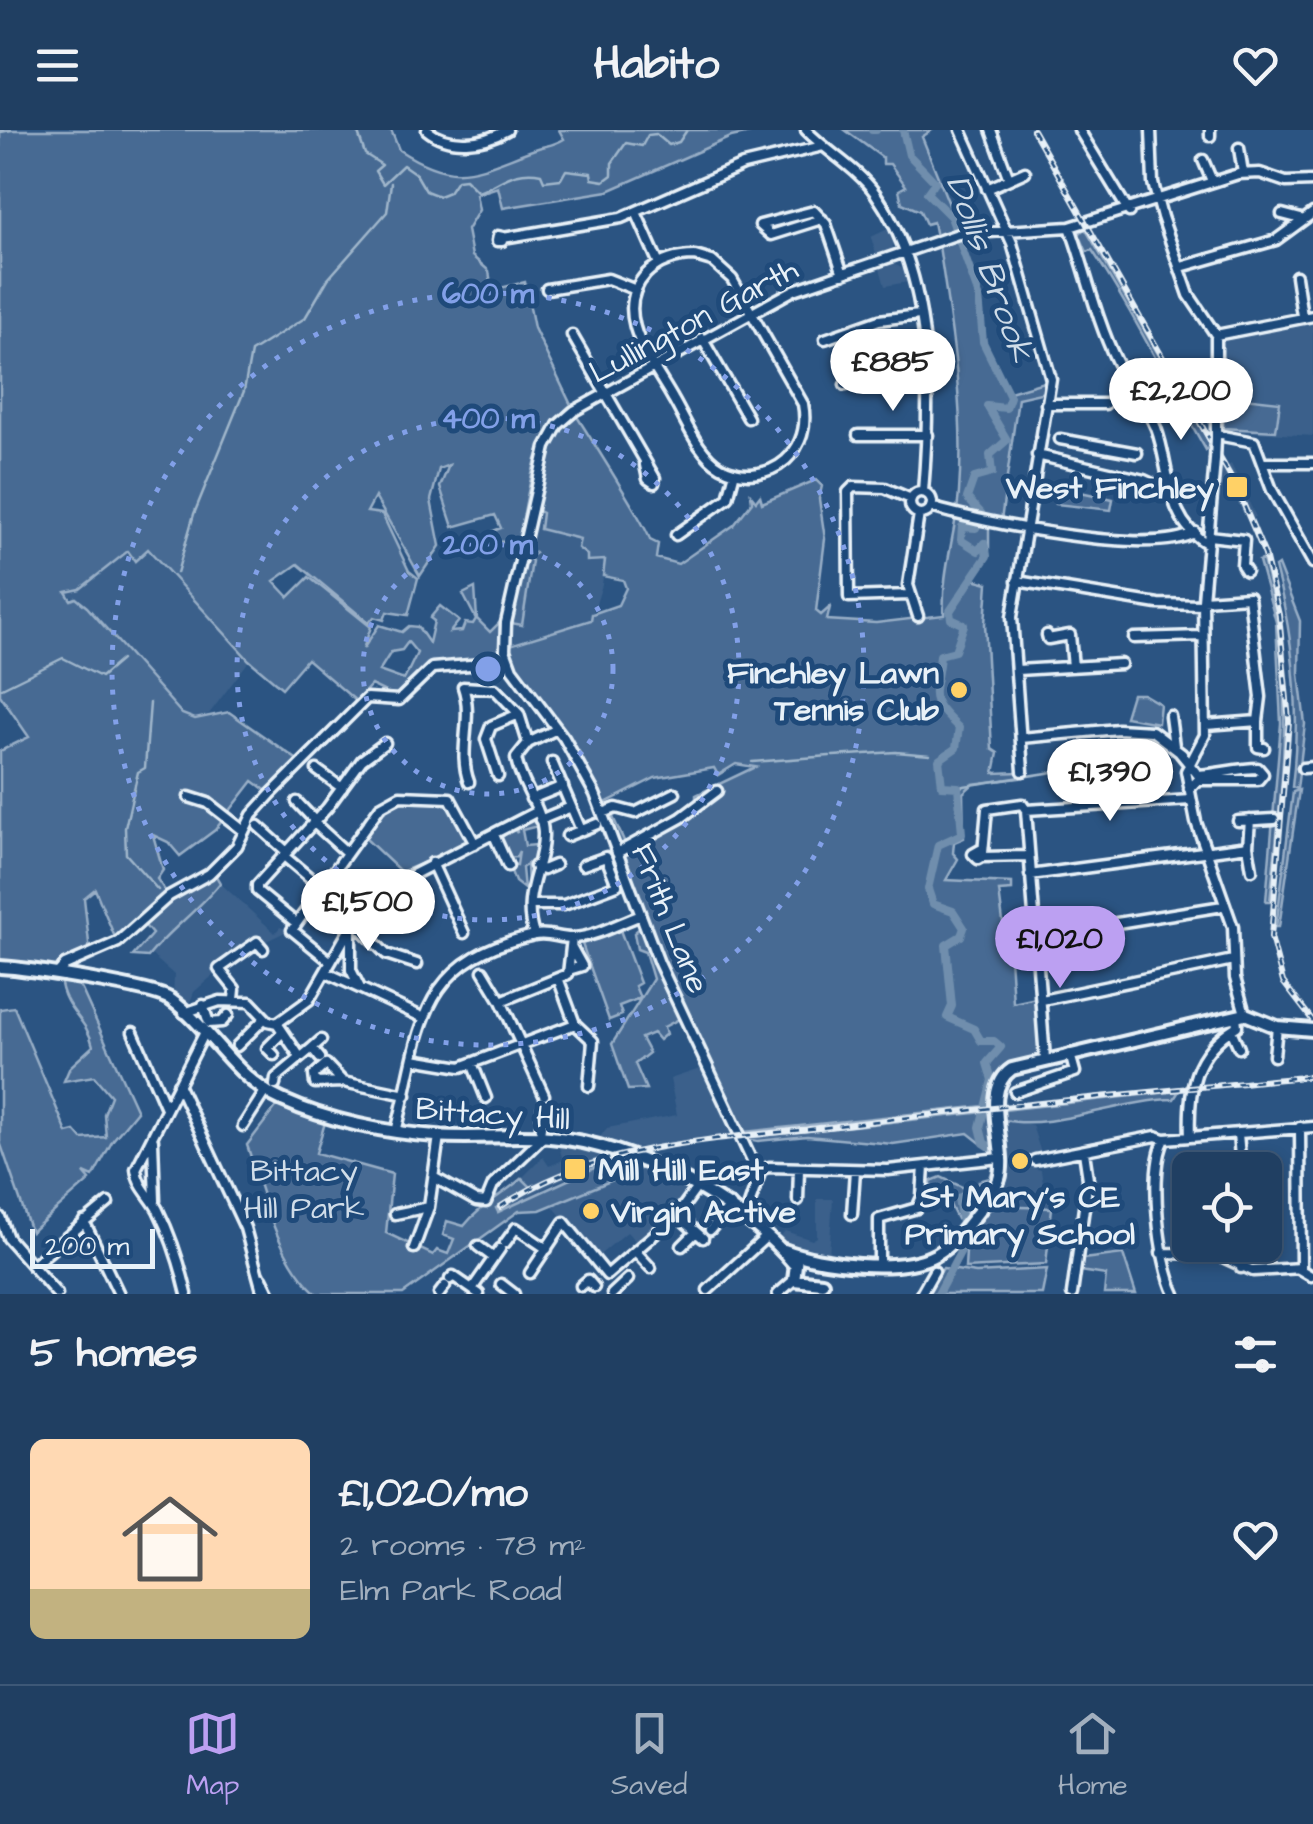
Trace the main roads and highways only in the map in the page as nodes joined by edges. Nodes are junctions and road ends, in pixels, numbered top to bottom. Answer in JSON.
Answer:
{"nodes":[{"id":1,"x":0,"y":967,"type":"edge"},
{"id":2,"x":1312,"y":1030,"type":"edge"},
{"id":3,"x":795,"y":1259,"type":"junction"},
{"id":4,"x":828,"y":1263,"type":"junction"},
{"id":5,"x":822,"y":1283,"type":"junction"},
{"id":6,"x":830,"y":1294,"type":"edge"}],
"edges":[{"from":1,"to":3,"type":"main road","name":"Bittacy Hill"},
{"from":2,"to":4,"type":"main road"},
{"from":3,"to":4,"type":"main road"},
{"from":3,"to":5,"type":"main road"},
{"from":4,"to":5,"type":"main road"},
{"from":5,"to":6,"type":"main road"}]}
